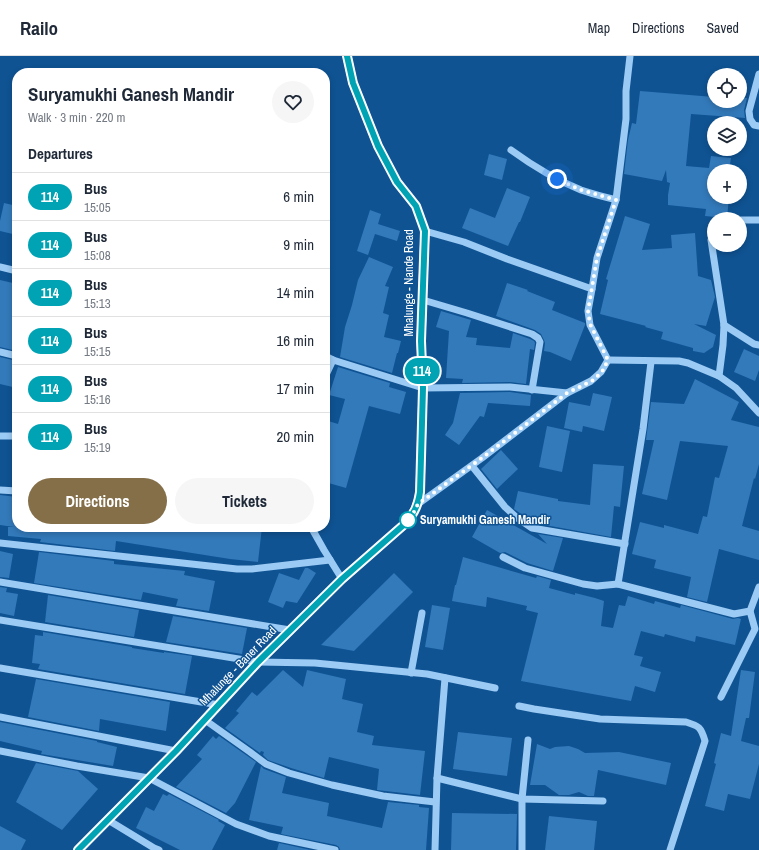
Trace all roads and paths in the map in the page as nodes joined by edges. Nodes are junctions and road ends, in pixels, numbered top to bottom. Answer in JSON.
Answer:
{"nodes":[{"id":1,"x":347,"y":56,"type":"edge"},
{"id":2,"x":630,"y":56,"type":"edge"},
{"id":3,"x":759,"y":74,"type":"edge"},
{"id":4,"x":759,"y":126,"type":"edge"},
{"id":5,"x":511,"y":150,"type":"dead end"},
{"id":6,"x":616,"y":200,"type":"junction"},
{"id":7,"x":747,"y":220,"type":"edge"},
{"id":8,"x":759,"y":220,"type":"edge"},
{"id":9,"x":425,"y":231,"type":"junction"},
{"id":10,"x":713,"y":252,"type":"edge"},
{"id":11,"x":0,"y":267,"type":"edge"},
{"id":12,"x":12,"y":270,"type":"edge"},
{"id":13,"x":592,"y":289,"type":"junction"},
{"id":14,"x":423,"y":300,"type":"junction"},
{"id":15,"x":724,"y":325,"type":"junction"},
{"id":16,"x":759,"y":345,"type":"edge"},
{"id":17,"x":0,"y":352,"type":"edge"},
{"id":18,"x":12,"y":355,"type":"edge"},
{"id":19,"x":330,"y":358,"type":"edge"},
{"id":20,"x":333,"y":360,"type":"junction"},
{"id":21,"x":608,"y":360,"type":"junction"},
{"id":22,"x":651,"y":362,"type":"junction"},
{"id":23,"x":330,"y":366,"type":"edge"},
{"id":24,"x":720,"y":376,"type":"junction"},
{"id":25,"x":423,"y":388,"type":"junction"},
{"id":26,"x":532,"y":390,"type":"junction"},
{"id":27,"x":567,"y":393,"type":"junction"},
{"id":28,"x":759,"y":413,"type":"edge"},
{"id":29,"x":0,"y":436,"type":"edge"},
{"id":30,"x":12,"y":436,"type":"edge"},
{"id":31,"x":472,"y":466,"type":"junction"},
{"id":32,"x":0,"y":490,"type":"edge"},
{"id":33,"x":12,"y":491,"type":"edge"},
{"id":34,"x":418,"y":504,"type":"junction"},
{"id":35,"x":314,"y":532,"type":"edge"},
{"id":36,"x":0,"y":543,"type":"edge"},
{"id":37,"x":625,"y":544,"type":"junction"},
{"id":38,"x":503,"y":557,"type":"dead end"},
{"id":39,"x":330,"y":560,"type":"junction"},
{"id":40,"x":342,"y":579,"type":"junction"},
{"id":41,"x":0,"y":582,"type":"edge"},
{"id":42,"x":618,"y":584,"type":"junction"},
{"id":43,"x":759,"y":587,"type":"edge"},
{"id":44,"x":750,"y":611,"type":"junction"},
{"id":45,"x":422,"y":613,"type":"dead end"},
{"id":46,"x":0,"y":620,"type":"edge"},
{"id":47,"x":290,"y":630,"type":"junction"},
{"id":48,"x":258,"y":662,"type":"junction"},
{"id":49,"x":0,"y":668,"type":"edge"},
{"id":50,"x":410,"y":673,"type":"junction"},
{"id":51,"x":445,"y":678,"type":"junction"},
{"id":52,"x":495,"y":688,"type":"dead end"},
{"id":53,"x":721,"y":697,"type":"dead end"},
{"id":54,"x":219,"y":705,"type":"junction"},
{"id":55,"x":519,"y":706,"type":"dead end"},
{"id":56,"x":0,"y":717,"type":"edge"},
{"id":57,"x":205,"y":720,"type":"junction"},
{"id":58,"x":528,"y":740,"type":"dead end"},
{"id":59,"x":0,"y":751,"type":"edge"},
{"id":60,"x":176,"y":751,"type":"junction"},
{"id":61,"x":149,"y":778,"type":"junction"},
{"id":62,"x":436,"y":778,"type":"junction"},
{"id":63,"x":522,"y":799,"type":"junction"},
{"id":64,"x":603,"y":801,"type":"dead end"},
{"id":65,"x":435,"y":802,"type":"junction"},
{"id":66,"x":108,"y":820,"type":"junction"},
{"id":67,"x":78,"y":850,"type":"edge"},
{"id":68,"x":159,"y":850,"type":"edge"},
{"id":69,"x":335,"y":850,"type":"edge"},
{"id":70,"x":435,"y":850,"type":"edge"},
{"id":71,"x":522,"y":850,"type":"edge"},
{"id":72,"x":670,"y":850,"type":"edge"}],
"edges":[{"from":1,"to":9,"type":"main road","name":"Mhalunge - Nande Road"},
{"from":2,"to":6,"type":"street"},
{"from":3,"to":4,"type":"street"},
{"from":5,"to":6,"type":"street"},
{"from":6,"to":13,"type":"street"},
{"from":7,"to":8,"type":"street"},
{"from":9,"to":13,"type":"street"},
{"from":9,"to":14,"type":"main road","name":"Mhalunge - Nande Road"},
{"from":10,"to":15,"type":"street"},
{"from":11,"to":12,"type":"street"},
{"from":13,"to":21,"type":"street"},
{"from":14,"to":25,"type":"main road","name":"Mhalunge - Nande Road"},
{"from":14,"to":26,"type":"street"},
{"from":15,"to":16,"type":"street"},
{"from":15,"to":24,"type":"street"},
{"from":17,"to":18,"type":"street"},
{"from":19,"to":20,"type":"street"},
{"from":20,"to":23,"type":"street"},
{"from":20,"to":25,"type":"street"},
{"from":21,"to":22,"type":"street"},
{"from":21,"to":27,"type":"street"},
{"from":22,"to":24,"type":"street"},
{"from":22,"to":37,"type":"street"},
{"from":24,"to":28,"type":"street"},
{"from":25,"to":26,"type":"street"},
{"from":25,"to":34,"type":"main road","name":"Mhalunge - Nande Road"},
{"from":26,"to":27,"type":"street"},
{"from":27,"to":31,"type":"street"},
{"from":29,"to":30,"type":"street"},
{"from":31,"to":34,"type":"street"},
{"from":31,"to":37,"type":"street"},
{"from":32,"to":33,"type":"street"},
{"from":34,"to":40,"type":"main road","name":"Mhalunge - Baner Road"},
{"from":35,"to":39,"type":"street"},
{"from":36,"to":39,"type":"street"},
{"from":37,"to":42,"type":"street"},
{"from":38,"to":42,"type":"street"},
{"from":39,"to":40,"type":"street"},
{"from":40,"to":47,"type":"main road","name":"Mhalunge - Baner Road"},
{"from":41,"to":47,"type":"street"},
{"from":42,"to":44,"type":"street"},
{"from":43,"to":44,"type":"street"},
{"from":44,"to":53,"type":"street"},
{"from":45,"to":50,"type":"street"},
{"from":46,"to":48,"type":"street"},
{"from":47,"to":48,"type":"main road","name":"Mhalunge - Baner Road"},
{"from":48,"to":50,"type":"street"},
{"from":48,"to":54,"type":"main road","name":"Mhalunge - Baner Road"},
{"from":49,"to":54,"type":"street"},
{"from":50,"to":51,"type":"street"},
{"from":51,"to":52,"type":"street"},
{"from":51,"to":62,"type":"street"},
{"from":54,"to":57,"type":"main road","name":"Mhalunge - Baner Road"},
{"from":55,"to":72,"type":"street"},
{"from":56,"to":60,"type":"street"},
{"from":57,"to":60,"type":"main road","name":"Mhalunge - Baner Road"},
{"from":57,"to":65,"type":"street"},
{"from":58,"to":63,"type":"street"},
{"from":59,"to":61,"type":"street"},
{"from":60,"to":61,"type":"main road","name":"Mhalunge - Baner Road"},
{"from":61,"to":66,"type":"main road","name":"Mhalunge - Baner Road"},
{"from":61,"to":69,"type":"street"},
{"from":62,"to":63,"type":"street"},
{"from":62,"to":65,"type":"street"},
{"from":63,"to":64,"type":"street"},
{"from":63,"to":71,"type":"street"},
{"from":65,"to":70,"type":"street"},
{"from":66,"to":67,"type":"main road","name":"Mhalunge - Baner Road"},
{"from":66,"to":68,"type":"street"}]}
